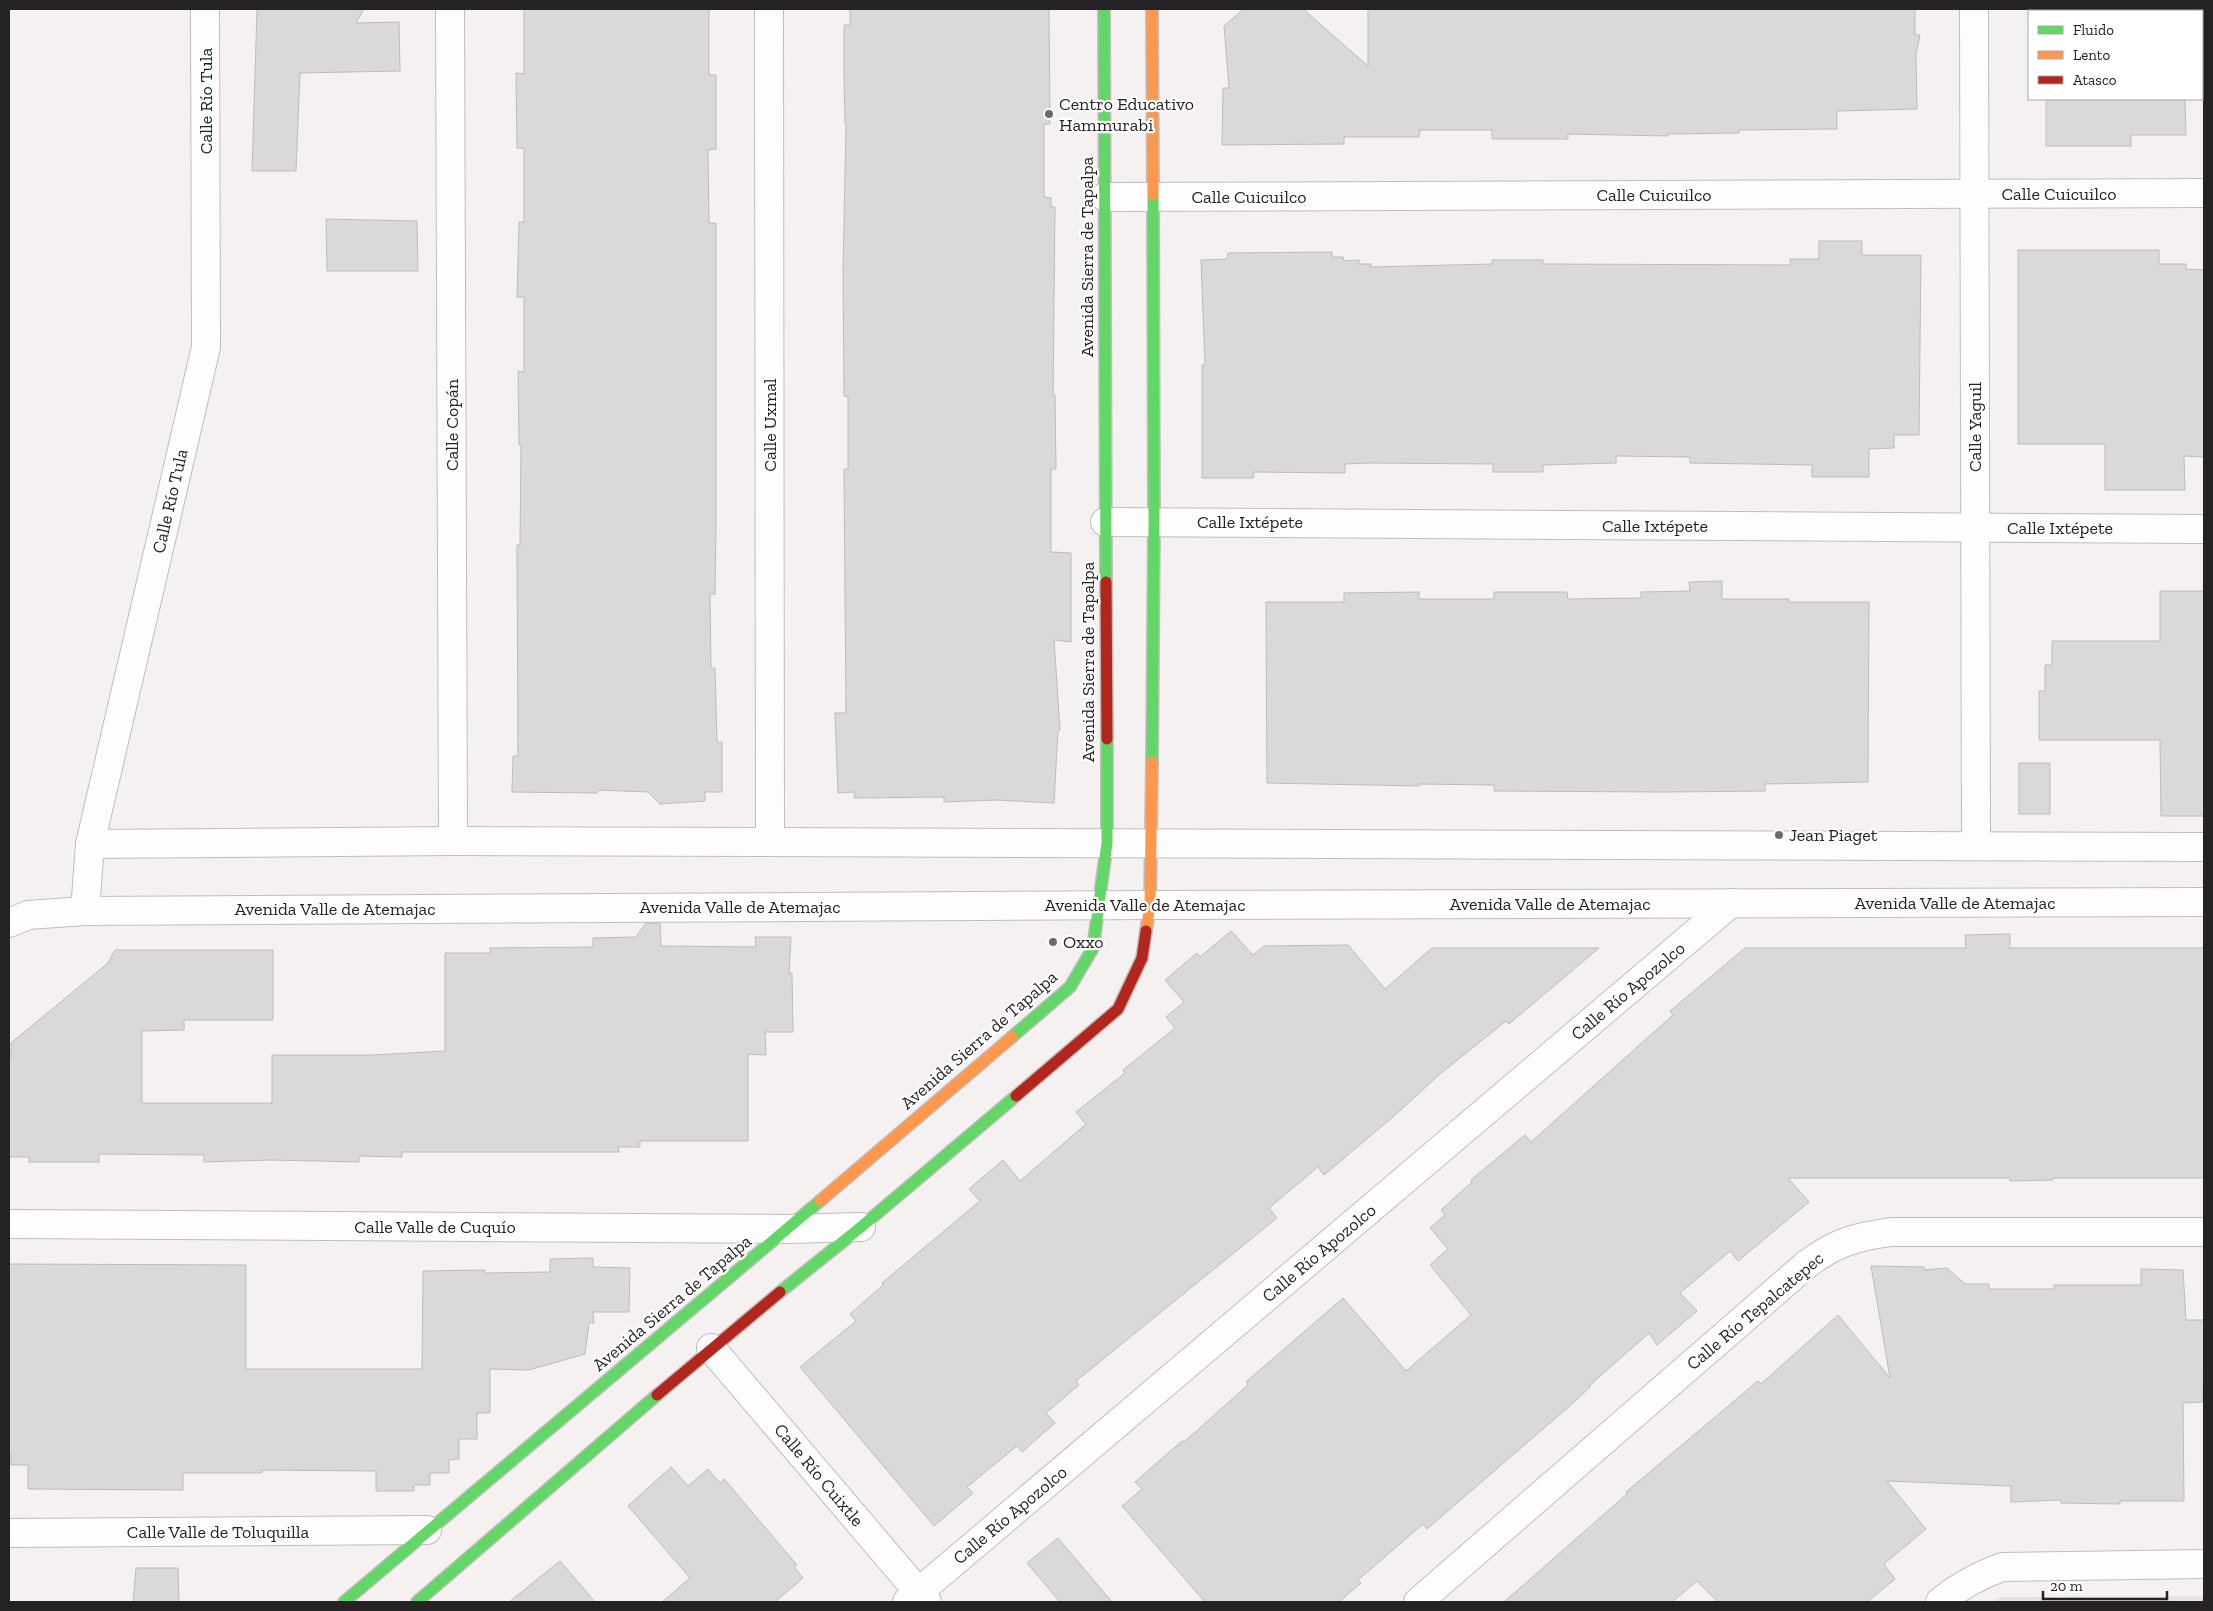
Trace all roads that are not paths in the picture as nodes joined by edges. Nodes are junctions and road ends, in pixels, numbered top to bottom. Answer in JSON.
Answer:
{"nodes":[{"id":1,"x":205,"y":9,"type":"edge"},
{"id":2,"x":450,"y":9,"type":"edge"},
{"id":3,"x":769,"y":9,"type":"edge"},
{"id":4,"x":1104,"y":9,"type":"edge"},
{"id":5,"x":1152,"y":9,"type":"edge"},
{"id":6,"x":1974,"y":9,"type":"edge"},
{"id":7,"x":1974,"y":194,"type":"junction"},
{"id":8,"x":2204,"y":194,"type":"edge"},
{"id":9,"x":1104,"y":197,"type":"junction"},
{"id":10,"x":1153,"y":197,"type":"junction"},
{"id":11,"x":1105,"y":522,"type":"junction"},
{"id":12,"x":1154,"y":522,"type":"junction"},
{"id":13,"x":1976,"y":528,"type":"junction"},
{"id":14,"x":2204,"y":529,"type":"edge"},
{"id":15,"x":453,"y":841,"type":"junction"},
{"id":16,"x":770,"y":842,"type":"junction"},
{"id":17,"x":1107,"y":843,"type":"junction"},
{"id":18,"x":1151,"y":843,"type":"junction"},
{"id":19,"x":90,"y":844,"type":"junction"},
{"id":20,"x":1976,"y":846,"type":"junction"},
{"id":21,"x":2204,"y":847,"type":"edge"},
{"id":22,"x":2204,"y":902,"type":"edge"},
{"id":23,"x":1731,"y":904,"type":"junction"},
{"id":24,"x":1100,"y":905,"type":"junction"},
{"id":25,"x":1150,"y":905,"type":"junction"},
{"id":26,"x":85,"y":911,"type":"junction"},
{"id":27,"x":9,"y":923,"type":"edge"},
{"id":28,"x":9,"y":1224,"type":"edge"},
{"id":29,"x":861,"y":1227,"type":"junction"},
{"id":30,"x":787,"y":1229,"type":"junction"},
{"id":31,"x":2204,"y":1232,"type":"edge"},
{"id":32,"x":711,"y":1348,"type":"junction"},
{"id":33,"x":427,"y":1530,"type":"junction"},
{"id":34,"x":9,"y":1533,"type":"edge"},
{"id":35,"x":2204,"y":1564,"type":"edge"},
{"id":36,"x":918,"y":1599,"type":"edge"},
{"id":37,"x":344,"y":1602,"type":"edge"},
{"id":38,"x":417,"y":1602,"type":"edge"},
{"id":39,"x":1418,"y":1602,"type":"edge"},
{"id":40,"x":1940,"y":1602,"type":"edge"}],
"edges":[{"from":1,"to":19,"type":"street","name":"Calle Río Tula"},
{"from":2,"to":15,"type":"street","name":"Calle Copán"},
{"from":3,"to":16,"type":"street","name":"Calle Uxmal"},
{"from":4,"to":9,"type":"street","name":"Avenida Sierra de Tapalpa"},
{"from":5,"to":10,"type":"street"},
{"from":6,"to":7,"type":"street","name":"Calle Yaguil"},
{"from":7,"to":8,"type":"street","name":"Calle Cuicuilco"},
{"from":7,"to":10,"type":"street","name":"Calle Cuicuilco"},
{"from":7,"to":13,"type":"street","name":"Calle Yaguil"},
{"from":9,"to":10,"type":"street","name":"Calle Cuicuilco"},
{"from":9,"to":11,"type":"street","name":"Avenida Sierra de Tapalpa"},
{"from":10,"to":12,"type":"street"},
{"from":11,"to":12,"type":"street","name":"Calle Ixtépete"},
{"from":11,"to":17,"type":"street","name":"Avenida Sierra de Tapalpa"},
{"from":12,"to":13,"type":"street","name":"Calle Ixtépete"},
{"from":12,"to":18,"type":"street"},
{"from":13,"to":14,"type":"street","name":"Calle Ixtépete"},
{"from":13,"to":20,"type":"street","name":"Calle Yaguil"},
{"from":15,"to":16,"type":"street"},
{"from":15,"to":19,"type":"street"},
{"from":16,"to":17,"type":"street"},
{"from":17,"to":18,"type":"street"},
{"from":17,"to":24,"type":"street","name":"Avenida Sierra de Tapalpa"},
{"from":18,"to":20,"type":"street"},
{"from":18,"to":25,"type":"street"},
{"from":19,"to":26,"type":"street","name":"Calle Río Tula"},
{"from":20,"to":21,"type":"street"},
{"from":22,"to":23,"type":"street","name":"Avenida Valle de Atemajac"},
{"from":23,"to":25,"type":"street","name":"Avenida Valle de Atemajac"},
{"from":23,"to":36,"type":"street","name":"Calle Río Apozolco"},
{"from":24,"to":25,"type":"street","name":"Avenida Valle de Atemajac"},
{"from":24,"to":26,"type":"street","name":"Avenida Valle de Atemajac"},
{"from":24,"to":30,"type":"street","name":"Avenida Sierra de Tapalpa"},
{"from":25,"to":29,"type":"street"},
{"from":26,"to":27,"type":"street"},
{"from":28,"to":30,"type":"street","name":"Calle Valle de Cuquío"},
{"from":29,"to":30,"type":"street","name":"Calle Valle de Cuquío"},
{"from":29,"to":32,"type":"street"},
{"from":30,"to":33,"type":"street","name":"Avenida Sierra de Tapalpa"},
{"from":31,"to":39,"type":"street","name":"Calle Río Tepalcatepec"},
{"from":32,"to":36,"type":"street","name":"Calle Río Cuixtle"},
{"from":32,"to":38,"type":"street"},
{"from":33,"to":34,"type":"street","name":"Calle Valle de Toluquilla"},
{"from":33,"to":37,"type":"street","name":"Avenida Sierra de Tapalpa"},
{"from":35,"to":40,"type":"street"}]}
